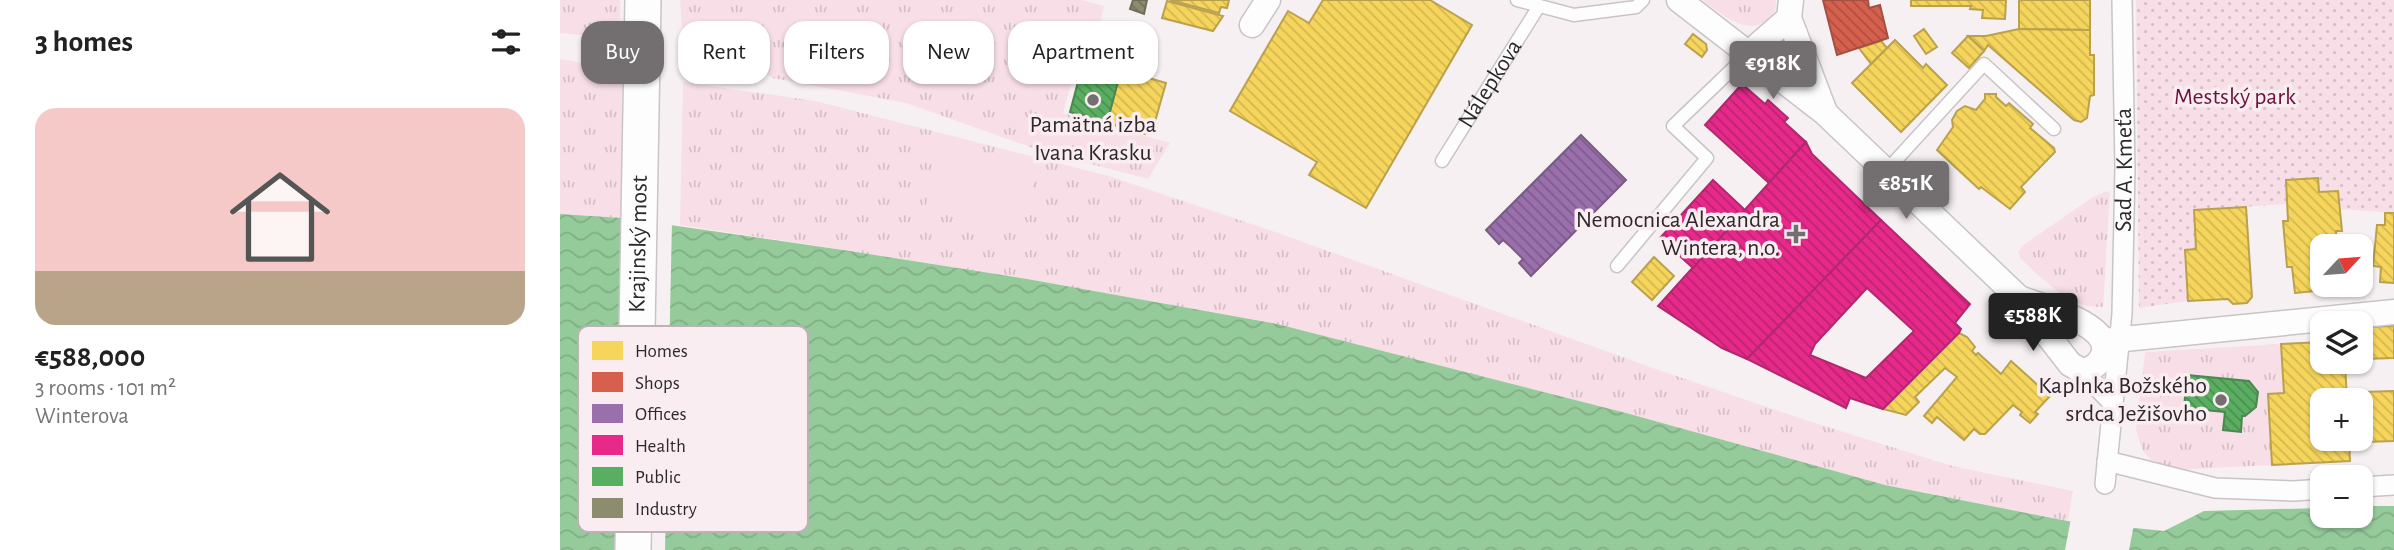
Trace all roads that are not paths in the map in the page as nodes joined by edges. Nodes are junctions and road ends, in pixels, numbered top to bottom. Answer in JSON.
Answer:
{"nodes":[{"id":1,"x":1268,"y":0,"type":"edge"},
{"id":2,"x":1517,"y":0,"type":"edge"},
{"id":3,"x":1643,"y":0,"type":"edge"},
{"id":4,"x":1679,"y":0,"type":"edge"},
{"id":5,"x":2122,"y":0,"type":"edge"},
{"id":6,"x":1539,"y":6,"type":"junction"},
{"id":7,"x":1790,"y":9,"type":"edge"},
{"id":8,"x":1251,"y":25,"type":"dead end"},
{"id":9,"x":1749,"y":53,"type":"junction"},
{"id":10,"x":641,"y":84,"type":"edge"},
{"id":11,"x":1825,"y":113,"type":"junction"},
{"id":12,"x":2054,"y":129,"type":"dead end"},
{"id":13,"x":1443,"y":161,"type":"dead end"},
{"id":14,"x":1886,"y":171,"type":"junction"},
{"id":15,"x":1617,"y":266,"type":"dead end"},
{"id":16,"x":2018,"y":298,"type":"junction"},
{"id":17,"x":2394,"y":312,"type":"edge"},
{"id":18,"x":637,"y":326,"type":"edge"},
{"id":19,"x":2112,"y":340,"type":"junction"},
{"id":20,"x":2082,"y":371,"type":"junction"},
{"id":21,"x":2113,"y":403,"type":"junction"},
{"id":22,"x":2107,"y":461,"type":"junction"},
{"id":23,"x":2105,"y":484,"type":"dead end"},
{"id":24,"x":2394,"y":485,"type":"edge"},
{"id":25,"x":2373,"y":486,"type":"edge"},
{"id":26,"x":2310,"y":490,"type":"edge"},
{"id":27,"x":633,"y":532,"type":"edge"},
{"id":28,"x":633,"y":550,"type":"edge"}],
"edges":[{"from":1,"to":8,"type":"street"},
{"from":2,"to":6,"type":"lane","name":"Nálepkova"},
{"from":3,"to":6,"type":"lane","name":"Nálepkova"},
{"from":4,"to":9,"type":"street"},
{"from":5,"to":19,"type":"street","name":"Sad A. Kmeťa"},
{"from":6,"to":13,"type":"lane","name":"Nálepkova"},
{"from":7,"to":9,"type":"street"},
{"from":7,"to":11,"type":"street"},
{"from":9,"to":11,"type":"street"},
{"from":9,"to":15,"type":"lane"},
{"from":10,"to":18,"type":"main road","name":"Krajinský most"},
{"from":11,"to":14,"type":"street"},
{"from":12,"to":14,"type":"lane"},
{"from":14,"to":16,"type":"street"},
{"from":16,"to":19,"type":"street"},
{"from":16,"to":20,"type":"street"},
{"from":17,"to":19,"type":"street"},
{"from":19,"to":20,"type":"street"},
{"from":19,"to":21,"type":"street","name":"Sad A. Kmeťa"},
{"from":20,"to":21,"type":"street"},
{"from":21,"to":22,"type":"street","name":"Sad A. Kmeťa"},
{"from":22,"to":23,"type":"street","name":"Sad A. Kmeťa"},
{"from":22,"to":26,"type":"street"},
{"from":24,"to":25,"type":"street"},
{"from":27,"to":28,"type":"main road","name":"Krajinský most"}]}
